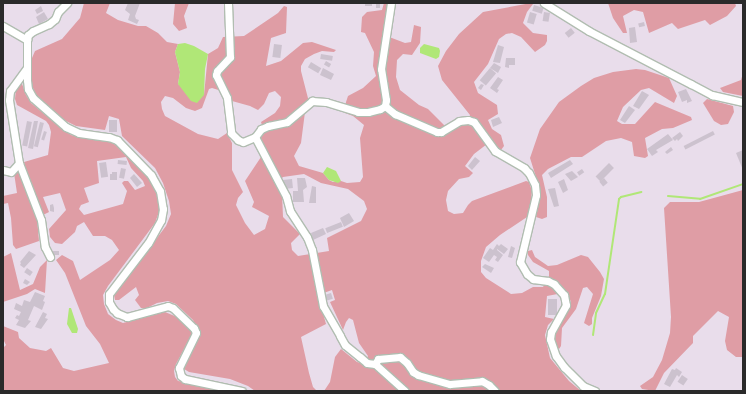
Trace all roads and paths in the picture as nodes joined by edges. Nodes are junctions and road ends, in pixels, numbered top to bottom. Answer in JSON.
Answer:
{"nodes":[{"id":1,"x":67,"y":3,"type":"edge"},
{"id":2,"x":228,"y":3,"type":"edge"},
{"id":3,"x":391,"y":3,"type":"edge"},
{"id":4,"x":544,"y":3,"type":"edge"},
{"id":5,"x":3,"y":26,"type":"edge"},
{"id":6,"x":27,"y":40,"type":"junction"},
{"id":7,"x":26,"y":69,"type":"junction"},
{"id":8,"x":743,"y":102,"type":"edge"},
{"id":9,"x":385,"y":106,"type":"junction"},
{"id":10,"x":255,"y":137,"type":"junction"},
{"id":11,"x":19,"y":163,"type":"junction"},
{"id":12,"x":3,"y":170,"type":"edge"},
{"id":13,"x":50,"y":257,"type":"dead end"},
{"id":14,"x":375,"y":364,"type":"junction"},
{"id":15,"x":242,"y":391,"type":"edge"},
{"id":16,"x":405,"y":391,"type":"edge"},
{"id":17,"x":495,"y":391,"type":"edge"},
{"id":18,"x":595,"y":391,"type":"edge"}],
"edges":[{"from":1,"to":6,"type":"street"},
{"from":2,"to":10,"type":"street"},
{"from":3,"to":9,"type":"street"},
{"from":4,"to":8,"type":"street"},
{"from":5,"to":6,"type":"street"},
{"from":6,"to":7,"type":"street"},
{"from":7,"to":11,"type":"street"},
{"from":7,"to":15,"type":"street"},
{"from":9,"to":10,"type":"street"},
{"from":9,"to":18,"type":"street"},
{"from":10,"to":14,"type":"street"},
{"from":11,"to":12,"type":"street"},
{"from":11,"to":13,"type":"street"},
{"from":14,"to":16,"type":"street"},
{"from":14,"to":17,"type":"street"}]}
